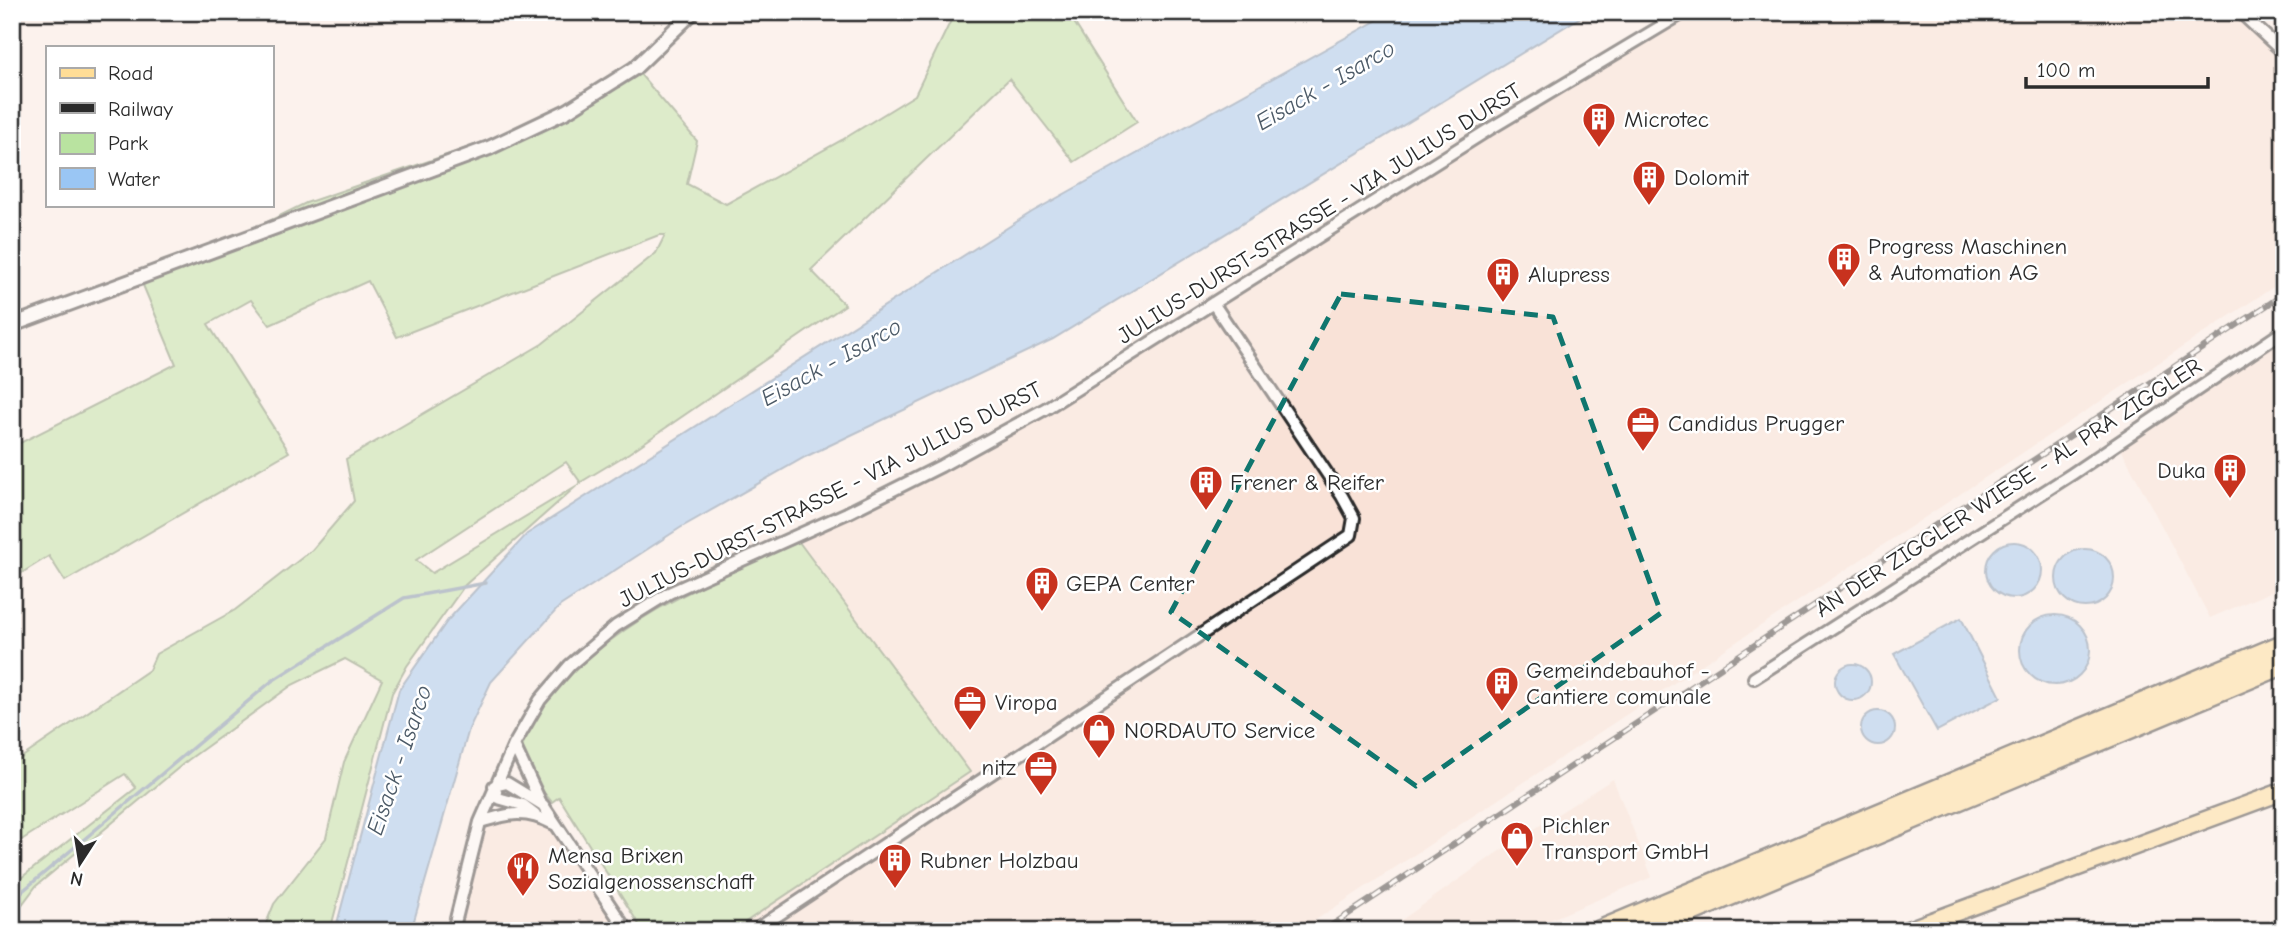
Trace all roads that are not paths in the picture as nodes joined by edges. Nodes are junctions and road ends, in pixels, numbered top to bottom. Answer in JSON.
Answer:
{"nodes":[{"id":1,"x":693,"y":12,"type":"edge"},
{"id":2,"x":1685,"y":12,"type":"edge"},
{"id":3,"x":2240,"y":12,"type":"edge"},
{"id":4,"x":2284,"y":53,"type":"edge"},
{"id":5,"x":1213,"y":303,"type":"junction"},
{"id":6,"x":12,"y":325,"type":"edge"},
{"id":7,"x":2284,"y":331,"type":"edge"},
{"id":8,"x":2284,"y":644,"type":"edge"},
{"id":9,"x":2284,"y":664,"type":"edge"},
{"id":10,"x":1754,"y":678,"type":"dead end"},
{"id":11,"x":514,"y":745,"type":"junction"},
{"id":12,"x":494,"y":786,"type":"junction"},
{"id":13,"x":2284,"y":792,"type":"edge"},
{"id":14,"x":539,"y":810,"type":"junction"},
{"id":15,"x":480,"y":822,"type":"junction"},
{"id":16,"x":453,"y":931,"type":"edge"},
{"id":17,"x":627,"y":931,"type":"edge"},
{"id":18,"x":754,"y":931,"type":"edge"},
{"id":19,"x":1599,"y":931,"type":"edge"},
{"id":20,"x":1644,"y":931,"type":"edge"},
{"id":21,"x":1905,"y":931,"type":"edge"}],
"edges":[{"from":1,"to":6,"type":"street"},
{"from":2,"to":5,"type":"street","name":"JULIUS-DURST-STRASSE - VIA JULIUS DURST"},
{"from":3,"to":4,"type":"street"},
{"from":5,"to":11,"type":"street","name":"JULIUS-DURST-STRASSE - VIA JULIUS DURST"},
{"from":5,"to":18,"type":"street"},
{"from":7,"to":10,"type":"street","name":"AN DER ZIGGLER WIESE - AL PRA ZIGGLER"},
{"from":8,"to":19,"type":"highway"},
{"from":9,"to":20,"type":"highway"},
{"from":11,"to":12,"type":"street","name":"JULIUS-DURST-STRASSE - VIA JULIUS DURST"},
{"from":11,"to":14,"type":"street"},
{"from":12,"to":14,"type":"street"},
{"from":12,"to":15,"type":"street","name":"JULIUS-DURST-STRASSE - VIA JULIUS DURST"},
{"from":13,"to":21,"type":"main road"},
{"from":14,"to":15,"type":"street"},
{"from":14,"to":17,"type":"street"},
{"from":15,"to":16,"type":"street","name":"JULIUS-DURST-STRASSE - VIA JULIUS DURST"}]}
